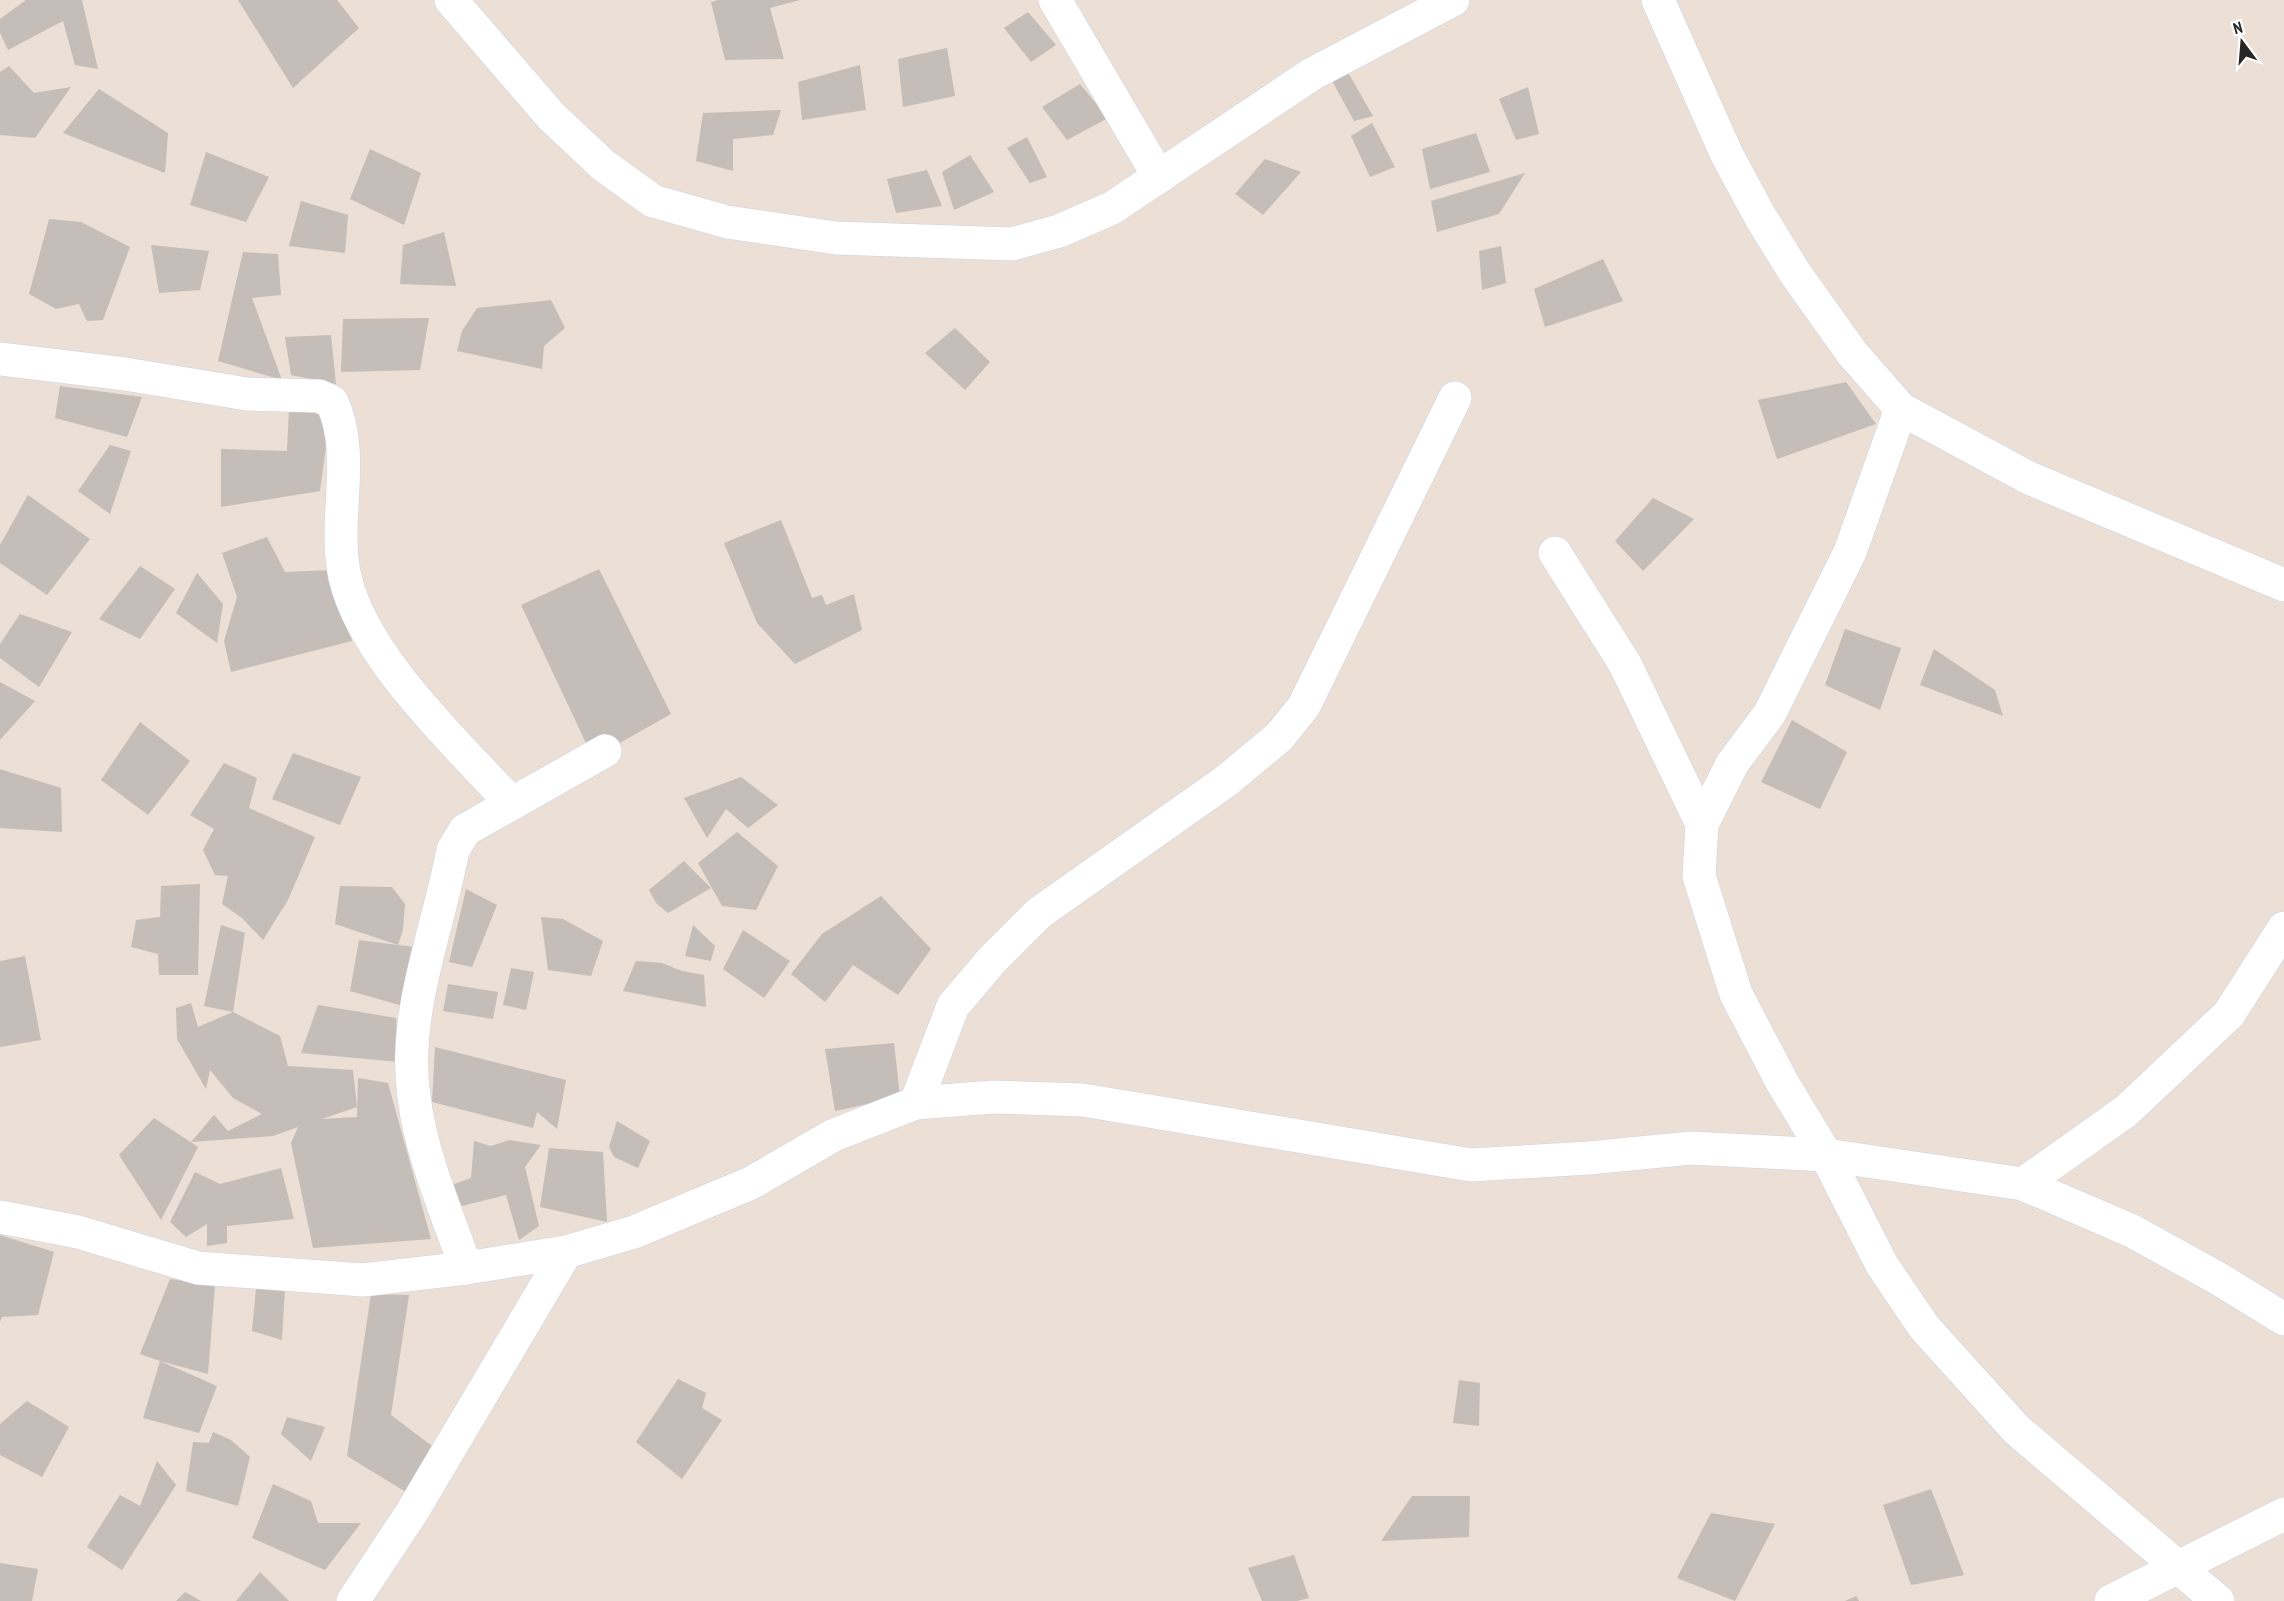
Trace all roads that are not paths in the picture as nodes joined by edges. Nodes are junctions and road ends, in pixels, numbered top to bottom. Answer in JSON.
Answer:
{"nodes":[{"id":1,"x":451,"y":0,"type":"edge"},
{"id":2,"x":1055,"y":0,"type":"edge"},
{"id":3,"x":1453,"y":0,"type":"edge"},
{"id":4,"x":1658,"y":0,"type":"edge"},
{"id":5,"x":1159,"y":177,"type":"junction"},
{"id":6,"x":0,"y":360,"type":"edge"},
{"id":7,"x":1455,"y":398,"type":"dead end"},
{"id":8,"x":1901,"y":409,"type":"junction"},
{"id":9,"x":1556,"y":553,"type":"dead end"},
{"id":10,"x":2284,"y":585,"type":"edge"},
{"id":11,"x":605,"y":752,"type":"dead end"},
{"id":12,"x":511,"y":802,"type":"junction"},
{"id":13,"x":1702,"y":824,"type":"junction"},
{"id":14,"x":2284,"y":928,"type":"edge"},
{"id":15,"x":916,"y":1103,"type":"junction"},
{"id":16,"x":1826,"y":1155,"type":"junction"},
{"id":17,"x":2023,"y":1184,"type":"junction"},
{"id":18,"x":0,"y":1217,"type":"edge"},
{"id":19,"x":566,"y":1252,"type":"junction"},
{"id":20,"x":466,"y":1268,"type":"junction"},
{"id":21,"x":2284,"y":1319,"type":"edge"},
{"id":22,"x":2284,"y":1514,"type":"edge"},
{"id":23,"x":2180,"y":1568,"type":"junction"},
{"id":24,"x":352,"y":1601,"type":"edge"},
{"id":25,"x":2111,"y":1601,"type":"edge"},
{"id":26,"x":2218,"y":1601,"type":"edge"}],
"edges":[{"from":1,"to":5,"type":"street"},
{"from":2,"to":5,"type":"street"},
{"from":3,"to":5,"type":"street"},
{"from":4,"to":8,"type":"street"},
{"from":6,"to":12,"type":"street"},
{"from":7,"to":15,"type":"street"},
{"from":8,"to":10,"type":"street"},
{"from":8,"to":13,"type":"street"},
{"from":9,"to":13,"type":"street"},
{"from":11,"to":12,"type":"street"},
{"from":12,"to":20,"type":"street"},
{"from":13,"to":16,"type":"street"},
{"from":14,"to":17,"type":"street"},
{"from":15,"to":16,"type":"street"},
{"from":15,"to":19,"type":"street"},
{"from":16,"to":17,"type":"street"},
{"from":16,"to":23,"type":"street"},
{"from":17,"to":21,"type":"street"},
{"from":18,"to":20,"type":"street"},
{"from":19,"to":20,"type":"street"},
{"from":19,"to":24,"type":"street"},
{"from":22,"to":23,"type":"street"},
{"from":23,"to":25,"type":"street"},
{"from":23,"to":26,"type":"street"}]}
